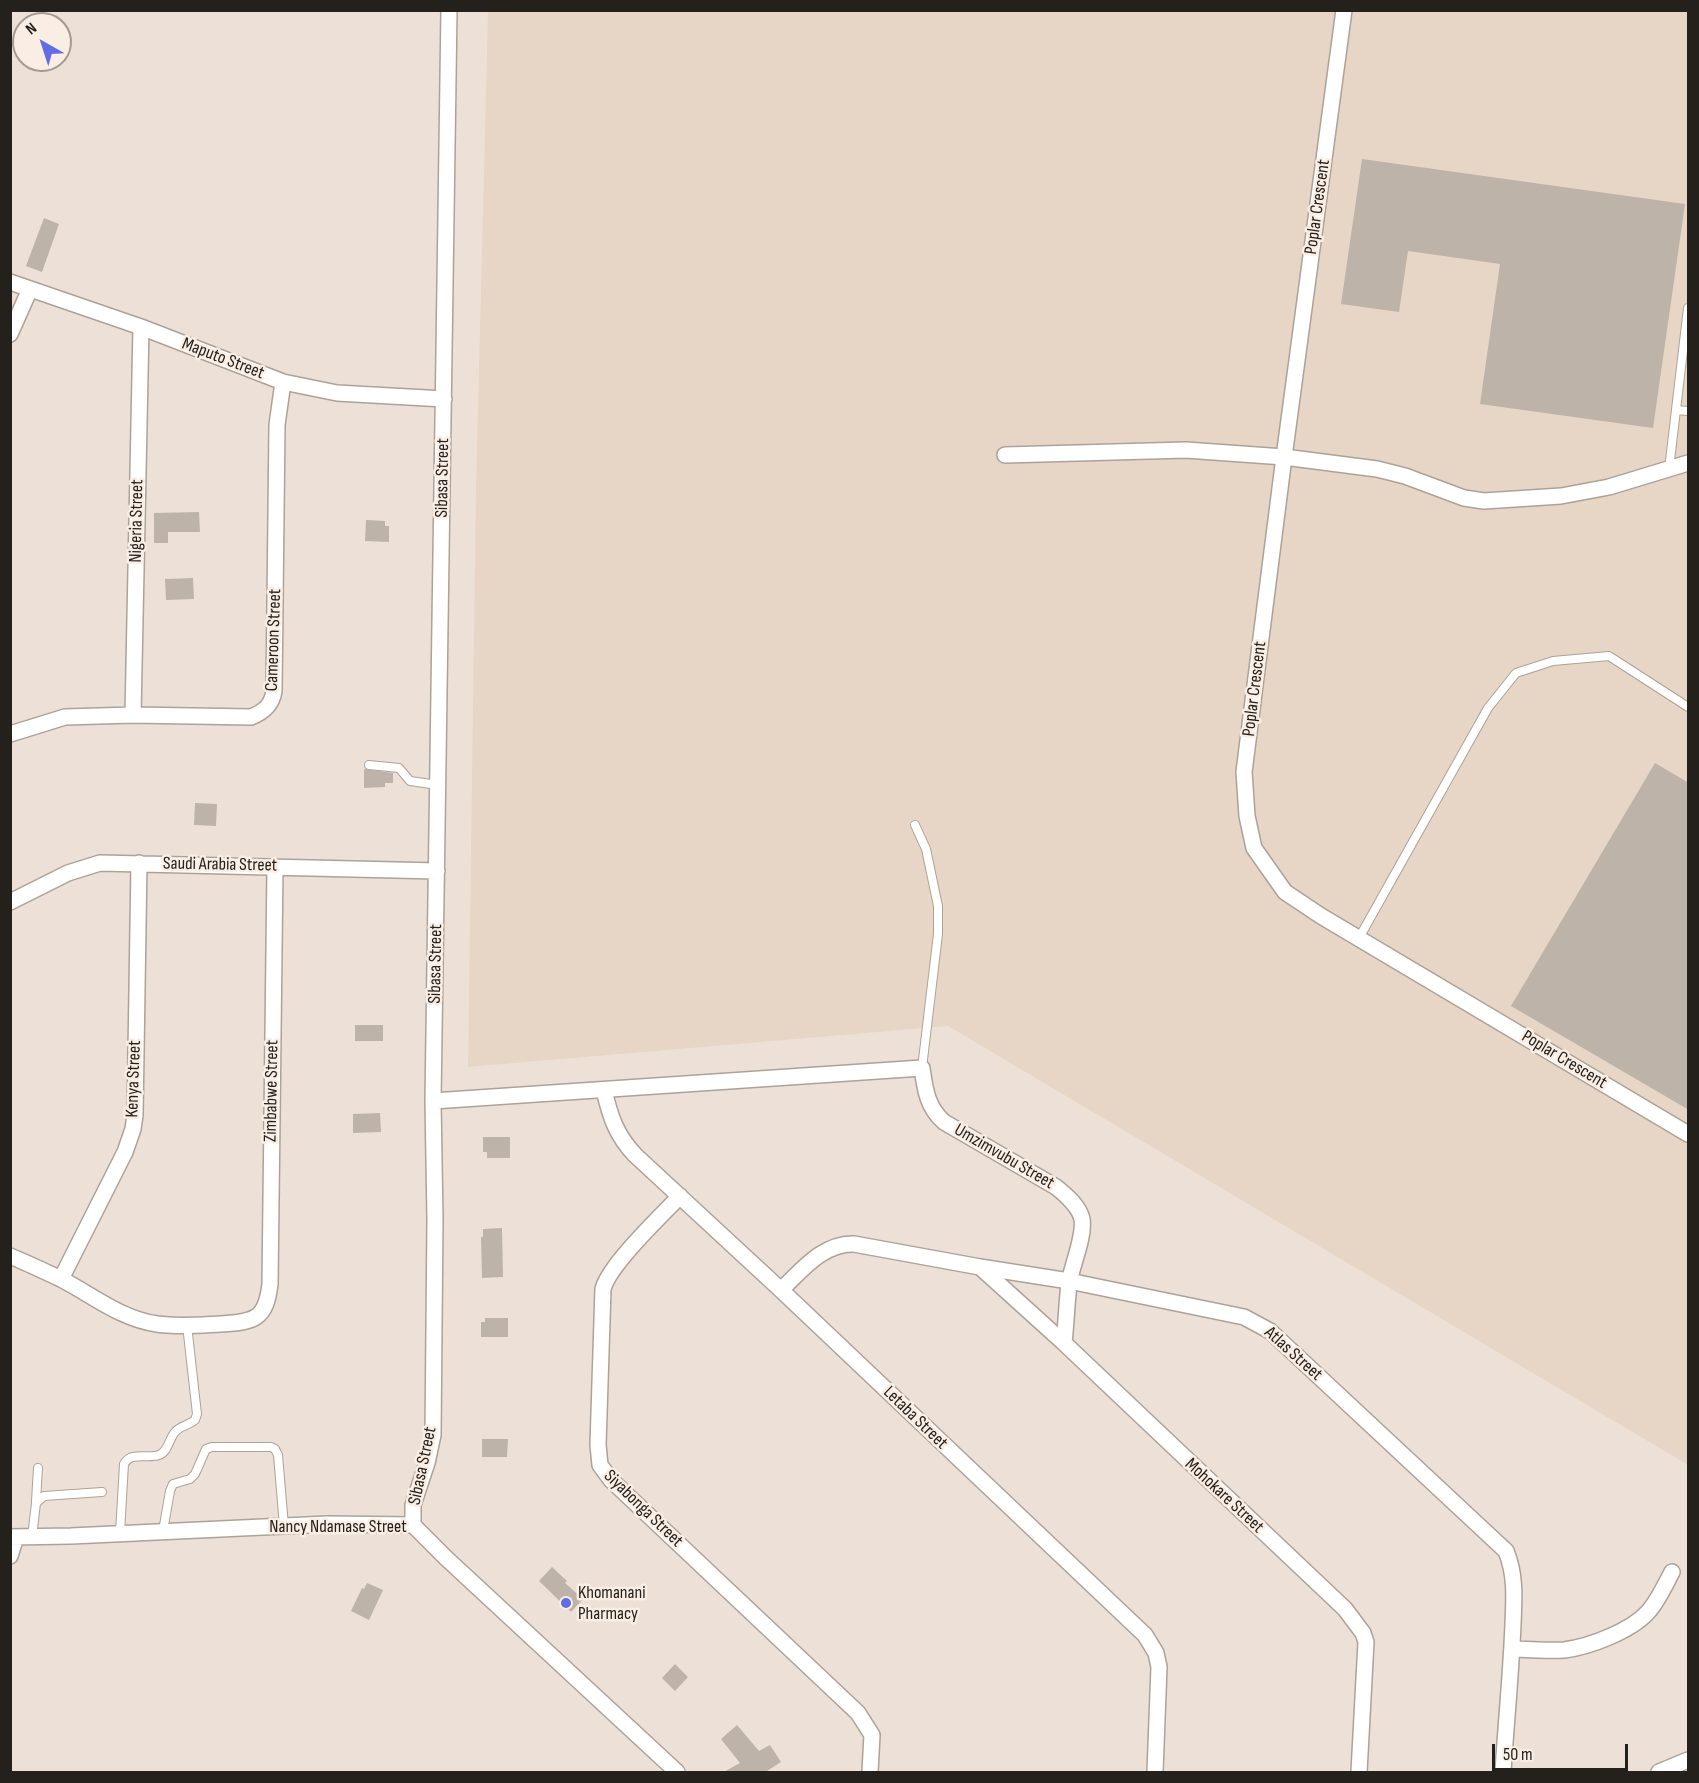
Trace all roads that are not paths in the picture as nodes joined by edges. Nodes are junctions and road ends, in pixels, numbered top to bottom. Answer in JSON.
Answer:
{"nodes":[{"id":1,"x":448,"y":10,"type":"edge"},
{"id":2,"x":1344,"y":10,"type":"edge"},
{"id":3,"x":10,"y":282,"type":"edge"},
{"id":4,"x":30,"y":289,"type":"junction"},
{"id":5,"x":1689,"y":308,"type":"edge"},
{"id":6,"x":141,"y":327,"type":"junction"},
{"id":7,"x":10,"y":334,"type":"edge"},
{"id":8,"x":283,"y":382,"type":"junction"},
{"id":9,"x":444,"y":399,"type":"junction"},
{"id":10,"x":1676,"y":410,"type":"junction"},
{"id":11,"x":1689,"y":411,"type":"edge"},
{"id":12,"x":1005,"y":455,"type":"dead end"},
{"id":13,"x":1284,"y":457,"type":"junction"},
{"id":14,"x":1689,"y":463,"type":"edge"},
{"id":15,"x":1669,"y":469,"type":"junction"},
{"id":16,"x":1689,"y":707,"type":"edge"},
{"id":17,"x":133,"y":715,"type":"junction"},
{"id":18,"x":10,"y":734,"type":"edge"},
{"id":19,"x":369,"y":765,"type":"dead end"},
{"id":20,"x":438,"y":785,"type":"junction"},
{"id":21,"x":915,"y":825,"type":"dead end"},
{"id":22,"x":139,"y":863,"type":"junction"},
{"id":23,"x":275,"y":867,"type":"junction"},
{"id":24,"x":437,"y":871,"type":"junction"},
{"id":25,"x":10,"y":902,"type":"edge"},
{"id":26,"x":1359,"y":938,"type":"junction"},
{"id":27,"x":922,"y":1068,"type":"junction"},
{"id":28,"x":604,"y":1090,"type":"junction"},
{"id":29,"x":434,"y":1101,"type":"junction"},
{"id":30,"x":1689,"y":1134,"type":"edge"},
{"id":31,"x":680,"y":1196,"type":"junction"},
{"id":32,"x":10,"y":1256,"type":"edge"},
{"id":33,"x":980,"y":1267,"type":"junction"},
{"id":34,"x":61,"y":1279,"type":"junction"},
{"id":35,"x":1070,"y":1281,"type":"junction"},
{"id":36,"x":781,"y":1290,"type":"junction"},
{"id":37,"x":188,"y":1325,"type":"junction"},
{"id":38,"x":1064,"y":1343,"type":"junction"},
{"id":39,"x":38,"y":1468,"type":"dead end"},
{"id":40,"x":102,"y":1492,"type":"dead end"},
{"id":41,"x":36,"y":1503,"type":"junction"},
{"id":42,"x":413,"y":1525,"type":"junction"},
{"id":43,"x":284,"y":1526,"type":"junction"},
{"id":44,"x":163,"y":1532,"type":"junction"},
{"id":45,"x":120,"y":1533,"type":"junction"},
{"id":46,"x":13,"y":1537,"type":"edge"},
{"id":47,"x":32,"y":1537,"type":"junction"},
{"id":48,"x":10,"y":1556,"type":"edge"},
{"id":49,"x":1672,"y":1572,"type":"dead end"},
{"id":50,"x":1512,"y":1649,"type":"junction"},
{"id":51,"x":1689,"y":1761,"type":"edge"},
{"id":52,"x":677,"y":1773,"type":"edge"},
{"id":53,"x":870,"y":1773,"type":"edge"},
{"id":54,"x":1155,"y":1773,"type":"edge"},
{"id":55,"x":1359,"y":1773,"type":"edge"},
{"id":56,"x":1503,"y":1773,"type":"edge"},
{"id":57,"x":1659,"y":1773,"type":"edge"}],
"edges":[{"from":1,"to":9,"type":"street","name":"Sibasa Street"},
{"from":2,"to":13,"type":"street","name":"Poplar Crescent"},
{"from":3,"to":4,"type":"street","name":"Maputo Street"},
{"from":4,"to":6,"type":"street","name":"Maputo Street"},
{"from":4,"to":7,"type":"street"},
{"from":5,"to":10,"type":"lane"},
{"from":6,"to":8,"type":"street","name":"Maputo Street"},
{"from":6,"to":17,"type":"street","name":"Nigeria Street"},
{"from":8,"to":9,"type":"street","name":"Maputo Street"},
{"from":8,"to":17,"type":"street","name":"Cameroon Street"},
{"from":9,"to":20,"type":"street","name":"Sibasa Street"},
{"from":10,"to":11,"type":"lane"},
{"from":10,"to":15,"type":"lane"},
{"from":12,"to":13,"type":"street"},
{"from":13,"to":15,"type":"street"},
{"from":13,"to":26,"type":"street","name":"Poplar Crescent"},
{"from":14,"to":15,"type":"street"},
{"from":16,"to":26,"type":"lane"},
{"from":17,"to":18,"type":"street","name":"Cameroon Street"},
{"from":19,"to":20,"type":"lane"},
{"from":20,"to":24,"type":"street","name":"Sibasa Street"},
{"from":21,"to":27,"type":"lane"},
{"from":22,"to":23,"type":"street","name":"Saudi Arabia Street"},
{"from":22,"to":25,"type":"street","name":"Saudi Arabia Street"},
{"from":22,"to":34,"type":"street","name":"Kenya Street"},
{"from":23,"to":24,"type":"street","name":"Saudi Arabia Street"},
{"from":23,"to":37,"type":"street","name":"Zimbabwe Street"},
{"from":24,"to":29,"type":"street","name":"Sibasa Street"},
{"from":26,"to":30,"type":"street","name":"Poplar Crescent"},
{"from":27,"to":28,"type":"street"},
{"from":27,"to":35,"type":"street","name":"Umzimvubu Street"},
{"from":28,"to":29,"type":"street"},
{"from":28,"to":31,"type":"street","name":"Letaba Street"},
{"from":29,"to":42,"type":"street","name":"Sibasa Street"},
{"from":31,"to":36,"type":"street","name":"Letaba Street"},
{"from":31,"to":53,"type":"street","name":"Siyabonga Street"},
{"from":32,"to":34,"type":"street"},
{"from":33,"to":35,"type":"street","name":"Atlas Street"},
{"from":33,"to":36,"type":"street","name":"Atlas Street"},
{"from":33,"to":38,"type":"street","name":"Mohokare Street"},
{"from":34,"to":37,"type":"street"},
{"from":35,"to":38,"type":"street","name":"Umzimvubu Street"},
{"from":35,"to":50,"type":"street","name":"Atlas Street"},
{"from":36,"to":54,"type":"street","name":"Letaba Street"},
{"from":37,"to":45,"type":"lane"},
{"from":38,"to":55,"type":"street","name":"Mohokare Street"},
{"from":39,"to":41,"type":"lane"},
{"from":40,"to":41,"type":"lane"},
{"from":41,"to":47,"type":"lane"},
{"from":42,"to":43,"type":"street","name":"Nancy Ndamase Street"},
{"from":42,"to":52,"type":"street","name":"Nancy Ndamase Street"},
{"from":43,"to":44,"type":"street","name":"Nancy Ndamase Street"},
{"from":43,"to":44,"type":"lane"},
{"from":44,"to":45,"type":"street","name":"Nancy Ndamase Street"},
{"from":45,"to":47,"type":"street","name":"Nancy Ndamase Street"},
{"from":46,"to":47,"type":"street","name":"Nancy Ndamase Street"},
{"from":46,"to":48,"type":"street"},
{"from":49,"to":50,"type":"street"},
{"from":50,"to":56,"type":"street","name":"Atlas Street"},
{"from":51,"to":57,"type":"street"}]}
